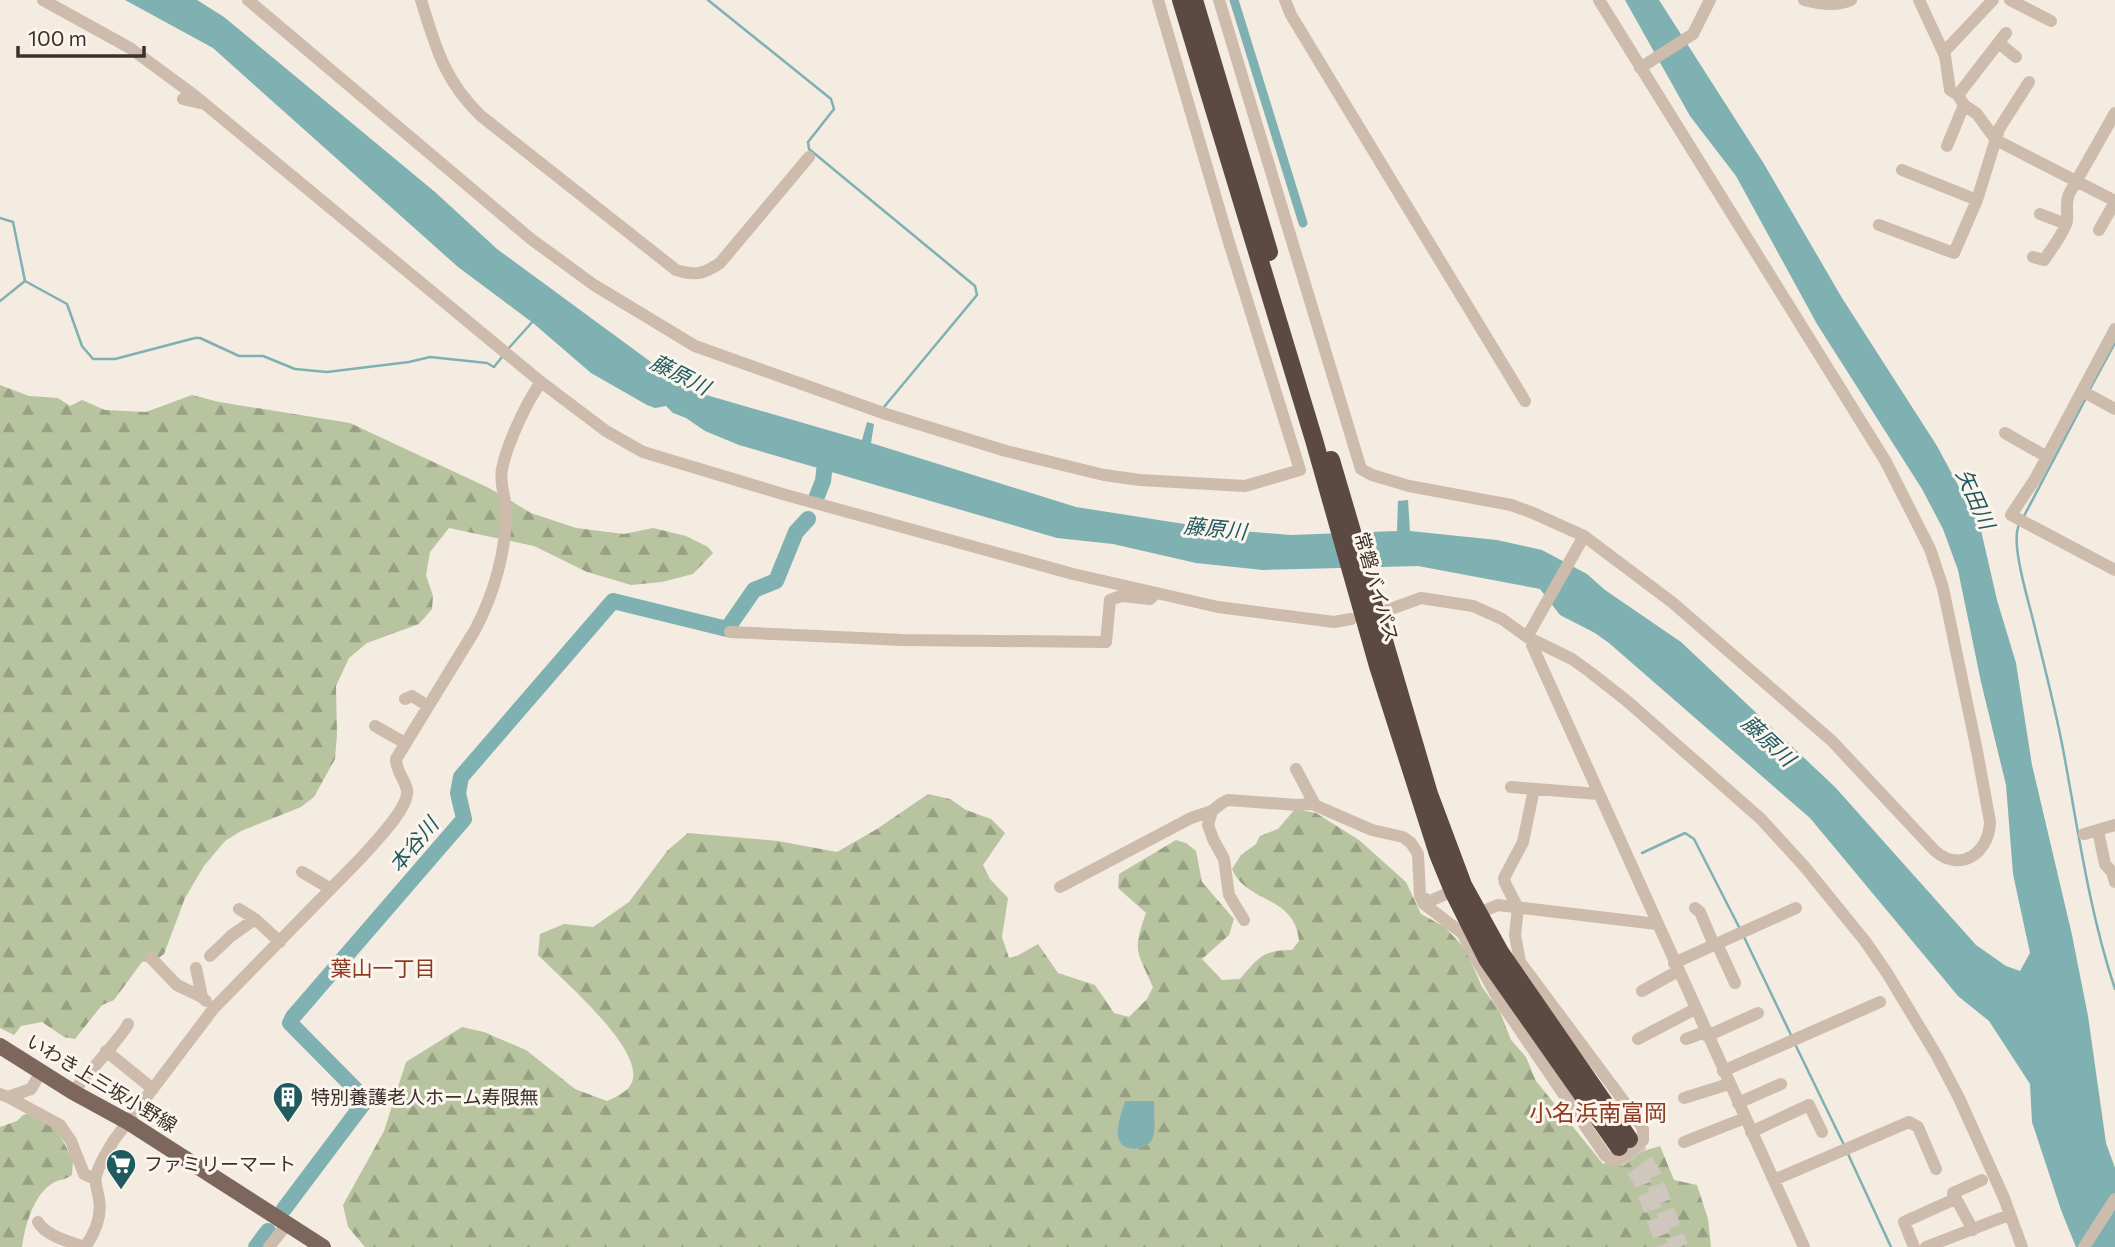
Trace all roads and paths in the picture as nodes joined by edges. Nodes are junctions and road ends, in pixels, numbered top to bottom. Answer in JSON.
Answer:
{"nodes":[{"id":1,"x":44,"y":0,"type":"edge"},
{"id":2,"x":248,"y":0,"type":"edge"},
{"id":3,"x":421,"y":0,"type":"edge"},
{"id":4,"x":1158,"y":0,"type":"edge"},
{"id":5,"x":1181,"y":0,"type":"edge"},
{"id":6,"x":1194,"y":0,"type":"edge"},
{"id":7,"x":1219,"y":0,"type":"edge"},
{"id":8,"x":1285,"y":0,"type":"edge"},
{"id":9,"x":1599,"y":0,"type":"edge"},
{"id":10,"x":1710,"y":0,"type":"edge"},
{"id":11,"x":1804,"y":0,"type":"edge"},
{"id":12,"x":1851,"y":0,"type":"edge"},
{"id":13,"x":1993,"y":0,"type":"edge"},
{"id":14,"x":2010,"y":0,"type":"edge"},
{"id":15,"x":1924,"y":1,"type":"edge"},
{"id":16,"x":2051,"y":21,"type":"dead end"},
{"id":17,"x":1944,"y":52,"type":"junction"},
{"id":18,"x":2017,"y":57,"type":"dead end"},
{"id":19,"x":1641,"y":67,"type":"junction"},
{"id":20,"x":2029,"y":82,"type":"dead end"},
{"id":21,"x":183,"y":99,"type":"dead end"},
{"id":22,"x":1961,"y":100,"type":"junction"},
{"id":23,"x":200,"y":103,"type":"dead end"},
{"id":24,"x":2115,"y":113,"type":"edge"},
{"id":25,"x":1996,"y":140,"type":"junction"},
{"id":26,"x":1947,"y":146,"type":"dead end"},
{"id":27,"x":809,"y":157,"type":"dead end"},
{"id":28,"x":1902,"y":170,"type":"dead end"},
{"id":29,"x":2077,"y":183,"type":"junction"},
{"id":30,"x":1976,"y":200,"type":"junction"},
{"id":31,"x":2115,"y":202,"type":"edge"},
{"id":32,"x":2040,"y":214,"type":"dead end"},
{"id":33,"x":2066,"y":224,"type":"junction"},
{"id":34,"x":1878,"y":225,"type":"dead end"},
{"id":35,"x":2099,"y":230,"type":"dead end"},
{"id":36,"x":2033,"y":257,"type":"dead end"},
{"id":37,"x":2115,"y":329,"type":"edge"},
{"id":38,"x":541,"y":382,"type":"junction"},
{"id":39,"x":2082,"y":391,"type":"junction"},
{"id":40,"x":1525,"y":401,"type":"dead end"},
{"id":41,"x":2115,"y":409,"type":"edge"},
{"id":42,"x":2005,"y":433,"type":"dead end"},
{"id":43,"x":2047,"y":457,"type":"junction"},
{"id":44,"x":1333,"y":491,"type":"junction"},
{"id":45,"x":1584,"y":536,"type":"junction"},
{"id":46,"x":2115,"y":570,"type":"edge"},
{"id":47,"x":1156,"y":593,"type":"junction"},
{"id":48,"x":1369,"y":611,"type":"junction"},
{"id":49,"x":730,"y":632,"type":"dead end"},
{"id":50,"x":1529,"y":638,"type":"junction"},
{"id":51,"x":405,"y":699,"type":"dead end"},
{"id":52,"x":428,"y":706,"type":"junction"},
{"id":53,"x":374,"y":726,"type":"dead end"},
{"id":54,"x":405,"y":743,"type":"junction"},
{"id":55,"x":1296,"y":769,"type":"dead end"},
{"id":56,"x":1511,"y":787,"type":"dead end"},
{"id":57,"x":1534,"y":789,"type":"junction"},
{"id":58,"x":1598,"y":794,"type":"junction"},
{"id":59,"x":1315,"y":805,"type":"junction"},
{"id":60,"x":1212,"y":811,"type":"junction"},
{"id":61,"x":2115,"y":825,"type":"edge"},
{"id":62,"x":2098,"y":831,"type":"junction"},
{"id":63,"x":2084,"y":834,"type":"dead end"},
{"id":64,"x":302,"y":872,"type":"dead end"},
{"id":65,"x":2115,"y":882,"type":"edge"},
{"id":66,"x":1060,"y":887,"type":"dead end"},
{"id":67,"x":331,"y":889,"type":"junction"},
{"id":68,"x":1453,"y":891,"type":"junction"},
{"id":69,"x":1420,"y":896,"type":"junction"},
{"id":70,"x":1518,"y":908,"type":"junction"},
{"id":71,"x":1695,"y":908,"type":"dead end"},
{"id":72,"x":1796,"y":908,"type":"dead end"},
{"id":73,"x":239,"y":909,"type":"dead end"},
{"id":74,"x":1470,"y":911,"type":"junction"},
{"id":75,"x":1438,"y":915,"type":"junction"},
{"id":76,"x":255,"y":919,"type":"junction"},
{"id":77,"x":1244,"y":920,"type":"dead end"},
{"id":78,"x":1657,"y":924,"type":"junction"},
{"id":79,"x":280,"y":942,"type":"junction"},
{"id":80,"x":1716,"y":944,"type":"junction"},
{"id":81,"x":210,"y":956,"type":"dead end"},
{"id":82,"x":151,"y":958,"type":"dead end"},
{"id":83,"x":1676,"y":967,"type":"junction"},
{"id":84,"x":196,"y":968,"type":"dead end"},
{"id":85,"x":1735,"y":983,"type":"dead end"},
{"id":86,"x":1642,"y":991,"type":"dead end"},
{"id":87,"x":202,"y":997,"type":"junction"},
{"id":88,"x":1880,"y":1002,"type":"dead end"},
{"id":89,"x":215,"y":1008,"type":"junction"},
{"id":90,"x":1695,"y":1009,"type":"junction"},
{"id":91,"x":1758,"y":1013,"type":"dead end"},
{"id":92,"x":128,"y":1024,"type":"dead end"},
{"id":93,"x":1706,"y":1034,"type":"junction"},
{"id":94,"x":1686,"y":1039,"type":"dead end"},
{"id":95,"x":1638,"y":1040,"type":"dead end"},
{"id":96,"x":0,"y":1046,"type":"edge"},
{"id":97,"x":106,"y":1051,"type":"junction"},
{"id":98,"x":1723,"y":1071,"type":"junction"},
{"id":99,"x":41,"y":1072,"type":"junction"},
{"id":100,"x":1729,"y":1084,"type":"junction"},
{"id":101,"x":1781,"y":1084,"type":"dead end"},
{"id":102,"x":153,"y":1089,"type":"junction"},
{"id":103,"x":73,"y":1092,"type":"junction"},
{"id":104,"x":4,"y":1096,"type":"edge"},
{"id":105,"x":1684,"y":1098,"type":"dead end"},
{"id":106,"x":1738,"y":1103,"type":"junction"},
{"id":107,"x":1745,"y":1118,"type":"junction"},
{"id":108,"x":128,"y":1122,"type":"junction"},
{"id":109,"x":1751,"y":1132,"type":"junction"},
{"id":110,"x":1822,"y":1132,"type":"dead end"},
{"id":111,"x":1684,"y":1142,"type":"dead end"},
{"id":112,"x":1624,"y":1143,"type":"tunnel mouth"},
{"id":113,"x":1936,"y":1168,"type":"dead end"},
{"id":114,"x":95,"y":1179,"type":"junction"},
{"id":115,"x":1774,"y":1180,"type":"junction"},
{"id":116,"x":1982,"y":1181,"type":"dead end"},
{"id":117,"x":1955,"y":1199,"type":"junction"},
{"id":118,"x":2115,"y":1199,"type":"edge"},
{"id":119,"x":2009,"y":1215,"type":"junction"},
{"id":120,"x":38,"y":1222,"type":"dead end"},
{"id":121,"x":287,"y":1224,"type":"junction"},
{"id":122,"x":1973,"y":1230,"type":"junction"},
{"id":123,"x":84,"y":1247,"type":"edge"},
{"id":124,"x":269,"y":1247,"type":"edge"},
{"id":125,"x":323,"y":1247,"type":"edge"},
{"id":126,"x":1804,"y":1247,"type":"edge"},
{"id":127,"x":1914,"y":1247,"type":"edge"},
{"id":128,"x":1927,"y":1247,"type":"edge"},
{"id":129,"x":2022,"y":1247,"type":"edge"},
{"id":130,"x":2084,"y":1247,"type":"edge"}],
"edges":[{"from":1,"to":38,"type":"street"},
{"from":2,"to":4,"type":"street"},
{"from":3,"to":27,"type":"street"},
{"from":5,"to":44,"type":"highway","name":"常磐バイパス"},
{"from":6,"to":44,"type":"highway","name":"常磐バイパス"},
{"from":7,"to":45,"type":"street"},
{"from":8,"to":40,"type":"street"},
{"from":9,"to":19,"type":"street"},
{"from":10,"to":19,"type":"street"},
{"from":11,"to":12,"type":"street"},
{"from":13,"to":17,"type":"street"},
{"from":14,"to":16,"type":"street"},
{"from":15,"to":17,"type":"street"},
{"from":17,"to":22,"type":"street"},
{"from":18,"to":22,"type":"street"},
{"from":19,"to":45,"type":"street"},
{"from":20,"to":25,"type":"street"},
{"from":21,"to":23,"type":"street"},
{"from":22,"to":25,"type":"street"},
{"from":22,"to":26,"type":"street"},
{"from":24,"to":29,"type":"street"},
{"from":25,"to":29,"type":"street"},
{"from":25,"to":30,"type":"street"},
{"from":28,"to":30,"type":"street"},
{"from":29,"to":31,"type":"street"},
{"from":29,"to":33,"type":"street"},
{"from":30,"to":34,"type":"street"},
{"from":31,"to":35,"type":"street"},
{"from":32,"to":33,"type":"street"},
{"from":33,"to":36,"type":"street"},
{"from":37,"to":39,"type":"street"},
{"from":38,"to":47,"type":"street"},
{"from":38,"to":52,"type":"street"},
{"from":39,"to":41,"type":"street"},
{"from":39,"to":43,"type":"street"},
{"from":42,"to":43,"type":"street"},
{"from":43,"to":46,"type":"street"},
{"from":44,"to":48,"type":"highway","name":"常磐バイパス"},
{"from":45,"to":50,"type":"street"},
{"from":47,"to":48,"type":"street"},
{"from":47,"to":49,"type":"street"},
{"from":48,"to":50,"type":"street"},
{"from":48,"to":68,"type":"highway","name":"常磐バイパス"},
{"from":48,"to":74,"type":"highway","name":"常磐バイパス"},
{"from":50,"to":58,"type":"street"},
{"from":50,"to":119,"type":"street"},
{"from":51,"to":52,"type":"street"},
{"from":52,"to":54,"type":"street"},
{"from":53,"to":54,"type":"street"},
{"from":54,"to":67,"type":"street"},
{"from":55,"to":59,"type":"street"},
{"from":56,"to":57,"type":"street"},
{"from":57,"to":58,"type":"street"},
{"from":57,"to":70,"type":"street"},
{"from":58,"to":78,"type":"street"},
{"from":59,"to":60,"type":"street"},
{"from":59,"to":69,"type":"street"},
{"from":60,"to":66,"type":"street"},
{"from":60,"to":77,"type":"street"},
{"from":61,"to":62,"type":"street"},
{"from":62,"to":63,"type":"street"},
{"from":62,"to":65,"type":"street"},
{"from":64,"to":67,"type":"street"},
{"from":67,"to":79,"type":"street"},
{"from":68,"to":69,"type":"street"},
{"from":68,"to":74,"type":"highway","name":"常磐バイパス"},
{"from":69,"to":75,"type":"street"},
{"from":70,"to":74,"type":"street"},
{"from":70,"to":75,"type":"street"},
{"from":70,"to":78,"type":"street"},
{"from":71,"to":80,"type":"street"},
{"from":72,"to":80,"type":"street"},
{"from":73,"to":76,"type":"street"},
{"from":74,"to":75,"type":"street"},
{"from":74,"to":112,"type":"highway","name":"常磐バイパス"},
{"from":76,"to":79,"type":"street"},
{"from":76,"to":81,"type":"street"},
{"from":78,"to":83,"type":"street"},
{"from":79,"to":89,"type":"street"},
{"from":80,"to":83,"type":"street"},
{"from":80,"to":85,"type":"street"},
{"from":82,"to":87,"type":"street"},
{"from":83,"to":86,"type":"street"},
{"from":83,"to":90,"type":"street"},
{"from":84,"to":87,"type":"street"},
{"from":87,"to":89,"type":"street"},
{"from":88,"to":98,"type":"street"},
{"from":89,"to":102,"type":"street"},
{"from":90,"to":93,"type":"street"},
{"from":90,"to":95,"type":"street"},
{"from":91,"to":93,"type":"street"},
{"from":92,"to":97,"type":"street"},
{"from":93,"to":94,"type":"street"},
{"from":93,"to":98,"type":"street"},
{"from":96,"to":99,"type":"main road","name":"いわき上三坂小野線"},
{"from":97,"to":102,"type":"street"},
{"from":97,"to":103,"type":"street"},
{"from":98,"to":100,"type":"street"},
{"from":99,"to":103,"type":"main road","name":"いわき上三坂小野線"},
{"from":99,"to":104,"type":"street"},
{"from":100,"to":105,"type":"street"},
{"from":100,"to":106,"type":"street"},
{"from":101,"to":106,"type":"street"},
{"from":102,"to":108,"type":"street"},
{"from":103,"to":108,"type":"main road","name":"いわき上三坂小野線"},
{"from":104,"to":114,"type":"street"},
{"from":106,"to":107,"type":"street"},
{"from":107,"to":109,"type":"street"},
{"from":107,"to":111,"type":"street"},
{"from":108,"to":114,"type":"street"},
{"from":108,"to":121,"type":"main road","name":"いわき上三坂小野線"},
{"from":109,"to":110,"type":"street"},
{"from":109,"to":115,"type":"street"},
{"from":113,"to":115,"type":"street"},
{"from":114,"to":123,"type":"street"},
{"from":115,"to":126,"type":"street"},
{"from":116,"to":117,"type":"street"},
{"from":117,"to":122,"type":"street"},
{"from":117,"to":127,"type":"street"},
{"from":118,"to":130,"type":"street"},
{"from":119,"to":122,"type":"street"},
{"from":119,"to":129,"type":"street"},
{"from":120,"to":123,"type":"street"},
{"from":121,"to":124,"type":"street"},
{"from":121,"to":125,"type":"main road","name":"いわき上三坂小野線"},
{"from":122,"to":128,"type":"street"}]}
